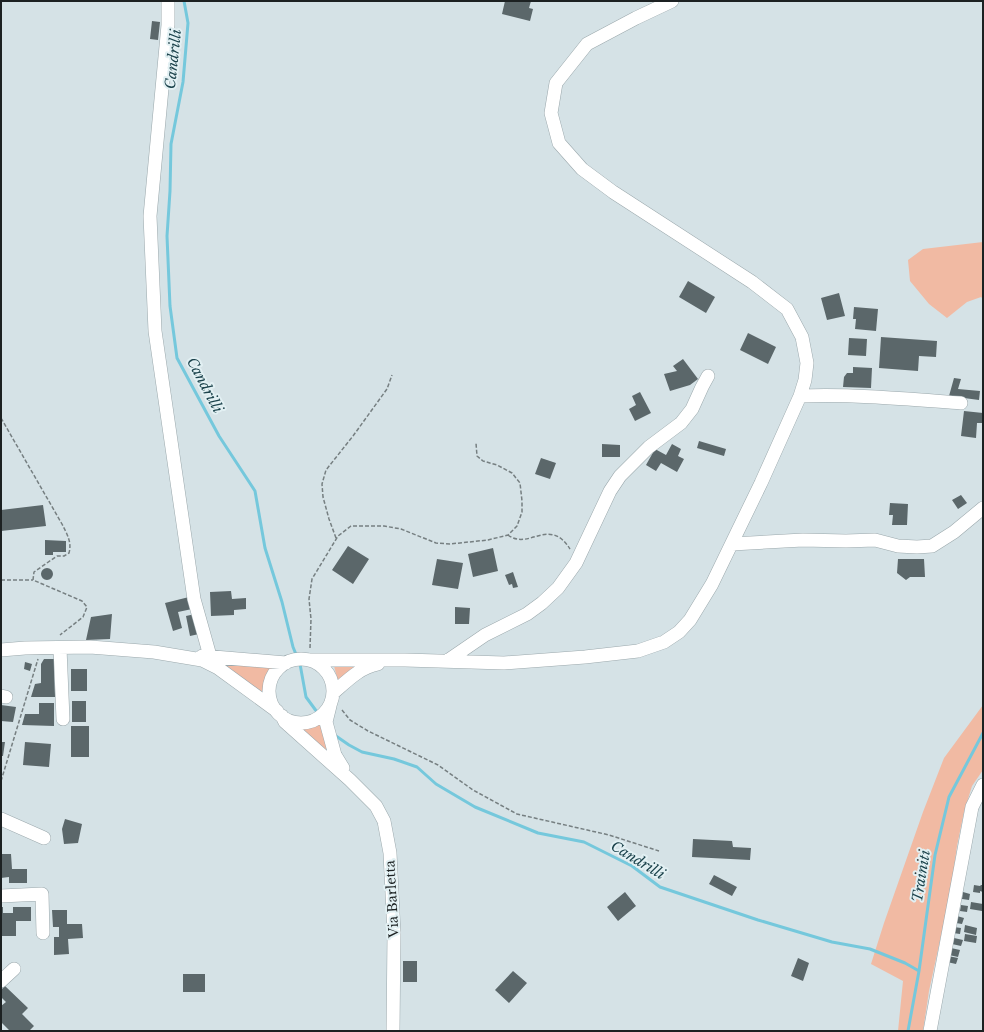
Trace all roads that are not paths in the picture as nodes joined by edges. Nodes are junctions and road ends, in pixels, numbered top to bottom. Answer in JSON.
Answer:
{"nodes":[{"id":1,"x":168,"y":1,"type":"edge"},
{"id":2,"x":672,"y":1,"type":"edge"},
{"id":3,"x":708,"y":376,"type":"dead end"},
{"id":4,"x":800,"y":396,"type":"junction"},
{"id":5,"x":961,"y":404,"type":"dead end"},
{"id":6,"x":983,"y":508,"type":"edge"},
{"id":7,"x":732,"y":544,"type":"junction"},
{"id":8,"x":60,"y":648,"type":"junction"},
{"id":9,"x":1,"y":650,"type":"edge"},
{"id":10,"x":180,"y":655,"type":"junction"},
{"id":11,"x":210,"y":656,"type":"junction"},
{"id":12,"x":298,"y":660,"type":"junction"},
{"id":13,"x":400,"y":660,"type":"junction"},
{"id":14,"x":447,"y":661,"type":"junction"},
{"id":15,"x":332,"y":699,"type":"junction"},
{"id":16,"x":279,"y":714,"type":"junction"},
{"id":17,"x":63,"y":719,"type":"dead end"},
{"id":18,"x":350,"y":780,"type":"junction"},
{"id":19,"x":983,"y":785,"type":"edge"},
{"id":20,"x":1,"y":819,"type":"edge"},
{"id":21,"x":44,"y":838,"type":"dead end"},
{"id":22,"x":1,"y":896,"type":"edge"},
{"id":23,"x":43,"y":933,"type":"dead end"},
{"id":24,"x":14,"y":968,"type":"dead end"},
{"id":25,"x":1,"y":980,"type":"edge"},
{"id":26,"x":393,"y":1031,"type":"edge"},
{"id":27,"x":930,"y":1031,"type":"edge"}],
"edges":[{"from":1,"to":11,"type":"street"},
{"from":2,"to":4,"type":"street"},
{"from":3,"to":14,"type":"street"},
{"from":4,"to":5,"type":"street"},
{"from":4,"to":7,"type":"street"},
{"from":6,"to":7,"type":"street"},
{"from":7,"to":14,"type":"street"},
{"from":8,"to":9,"type":"street"},
{"from":8,"to":10,"type":"street"},
{"from":8,"to":17,"type":"street"},
{"from":10,"to":11,"type":"street"},
{"from":10,"to":16,"type":"street"},
{"from":11,"to":12,"type":"street"},
{"from":12,"to":13,"type":"street"},
{"from":12,"to":15,"type":"street"},
{"from":12,"to":16,"type":"street"},
{"from":13,"to":14,"type":"street"},
{"from":13,"to":15,"type":"street"},
{"from":15,"to":16,"type":"street"},
{"from":15,"to":18,"type":"street"},
{"from":16,"to":18,"type":"street"},
{"from":18,"to":26,"type":"street","name":"Via Barletta"},
{"from":19,"to":27,"type":"street"},
{"from":20,"to":21,"type":"street"},
{"from":22,"to":23,"type":"street"},
{"from":24,"to":25,"type":"street"}]}
